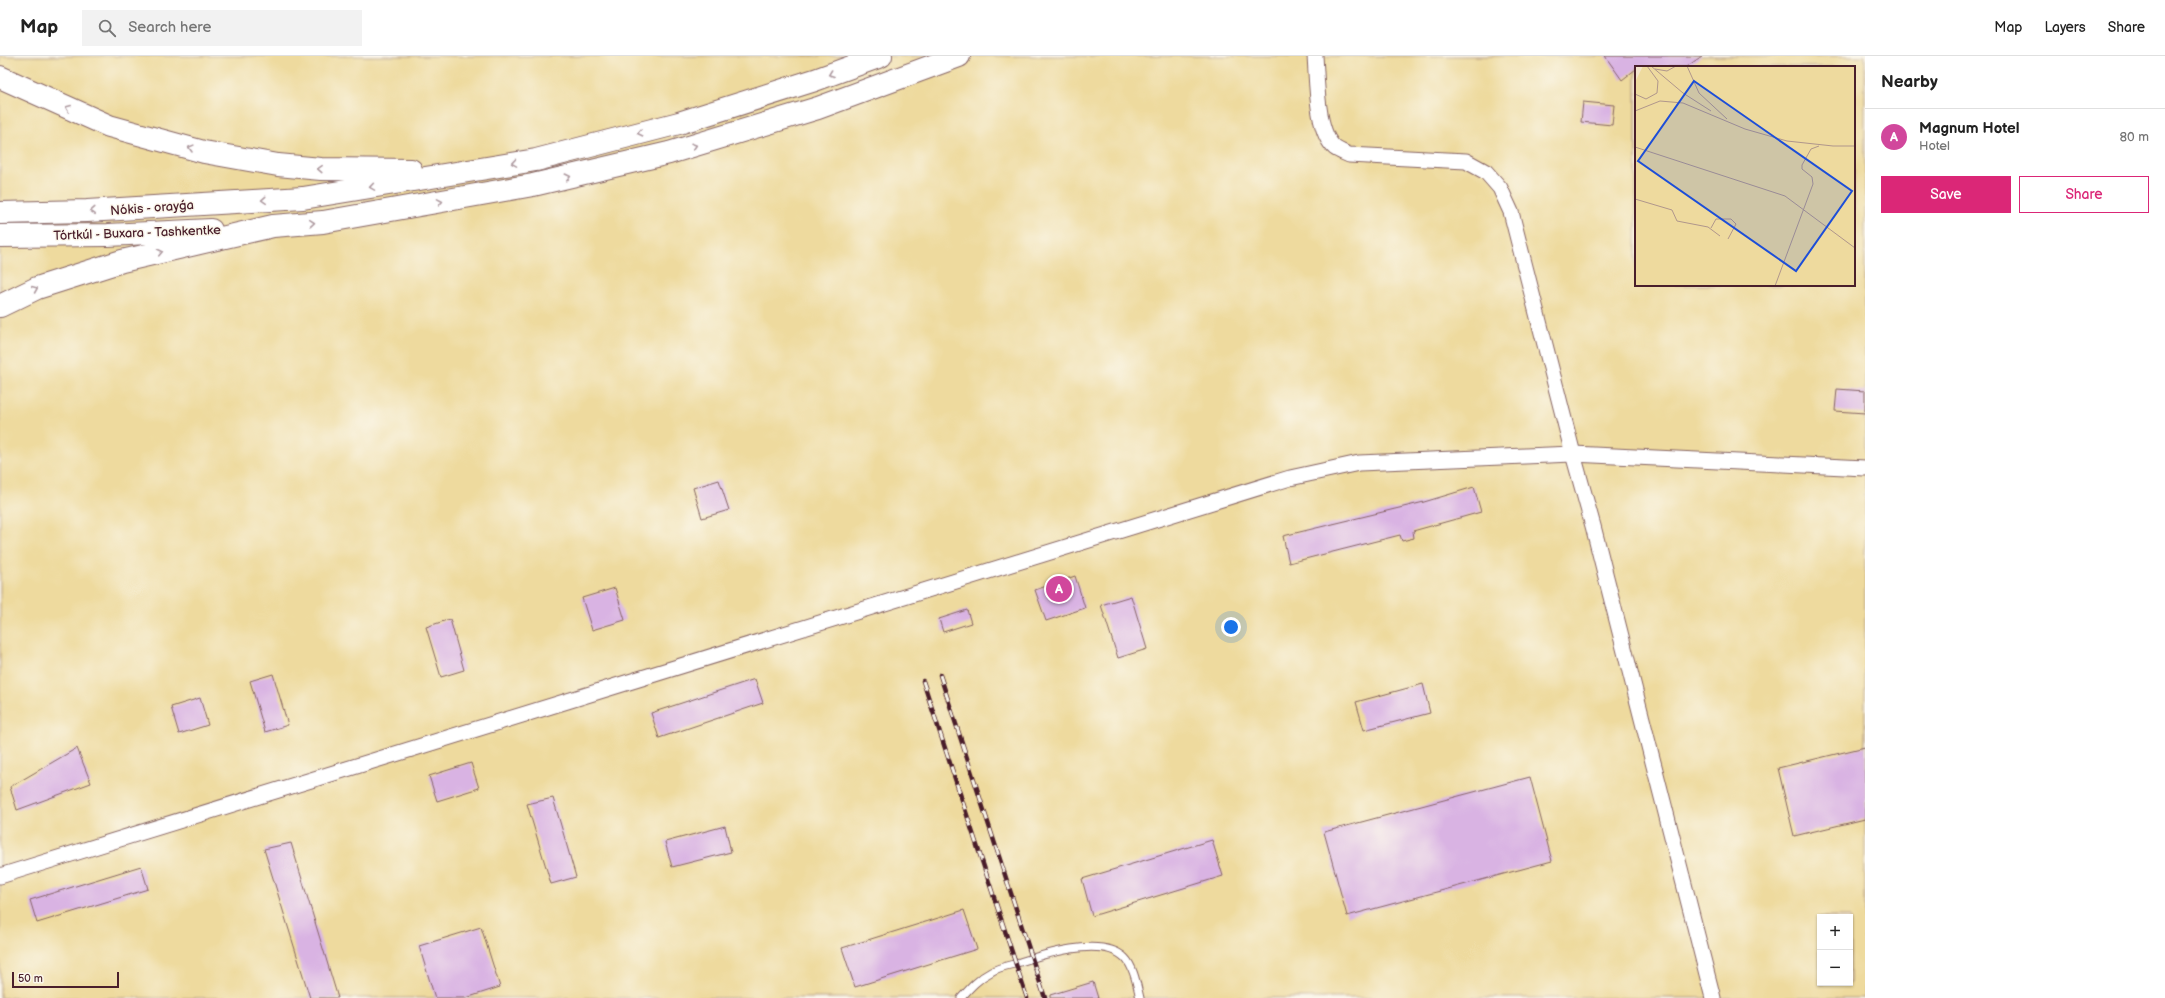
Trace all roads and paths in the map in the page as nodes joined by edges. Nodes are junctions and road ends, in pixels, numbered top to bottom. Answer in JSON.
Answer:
{"nodes":[{"id":1,"x":881,"y":56,"type":"edge"},
{"id":2,"x":959,"y":56,"type":"edge"},
{"id":3,"x":1315,"y":56,"type":"edge"},
{"id":4,"x":0,"y":77,"type":"edge"},
{"id":5,"x":471,"y":170,"type":"junction"},
{"id":6,"x":0,"y":213,"type":"edge"},
{"id":7,"x":273,"y":226,"type":"junction"},
{"id":8,"x":0,"y":236,"type":"edge"},
{"id":9,"x":0,"y":306,"type":"edge"},
{"id":10,"x":1572,"y":454,"type":"junction"},
{"id":11,"x":1865,"y":468,"type":"edge"},
{"id":12,"x":0,"y":876,"type":"edge"},
{"id":13,"x":961,"y":998,"type":"edge"},
{"id":14,"x":1140,"y":998,"type":"edge"},
{"id":15,"x":1713,"y":998,"type":"edge"}],
"edges":[{"from":1,"to":5,"type":"highway","one_way":true},
{"from":7,"to":2,"type":"highway","one_way":true},
{"from":3,"to":10,"type":"street"},
{"from":5,"to":4,"type":"highway","one_way":true},
{"from":5,"to":6,"type":"highway","name":"Nókis - orayǵa","one_way":true},
{"from":7,"to":8,"type":"highway","name":"Tórtkúl - Buxara - Tashkentke"},
{"from":9,"to":7,"type":"highway","one_way":true},
{"from":10,"to":11,"type":"street"},
{"from":10,"to":12,"type":"street"},
{"from":10,"to":15,"type":"street"},
{"from":13,"to":14,"type":"lane"}]}
